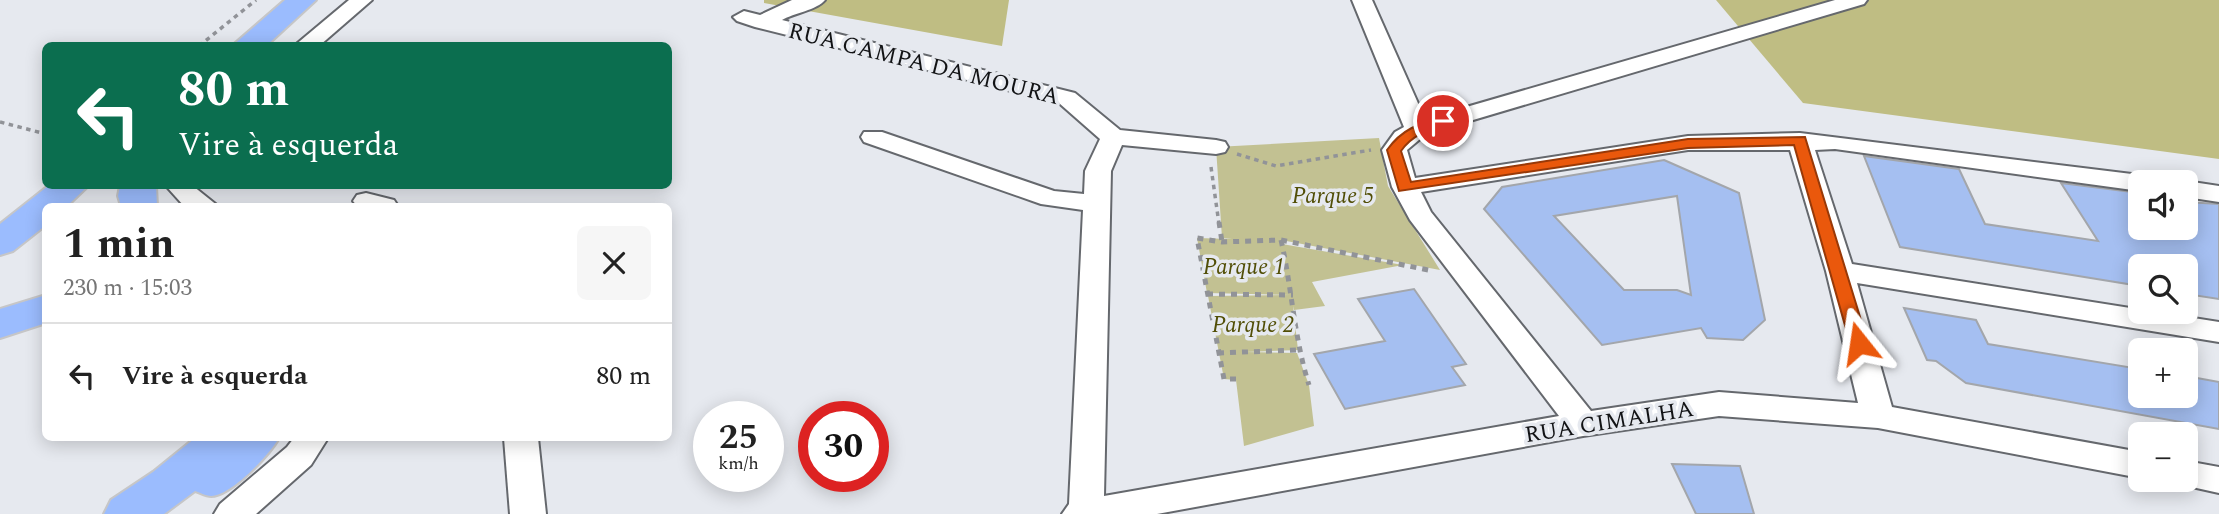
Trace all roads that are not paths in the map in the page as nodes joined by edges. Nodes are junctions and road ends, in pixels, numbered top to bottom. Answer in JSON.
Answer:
{"nodes":[{"id":1,"x":302,"y":0,"type":"edge"},
{"id":2,"x":362,"y":0,"type":"edge"},
{"id":3,"x":815,"y":0,"type":"edge"},
{"id":4,"x":1362,"y":0,"type":"edge"},
{"id":5,"x":1857,"y":0,"type":"edge"},
{"id":6,"x":252,"y":42,"type":"edge"},
{"id":7,"x":310,"y":42,"type":"edge"},
{"id":8,"x":1417,"y":129,"type":"junction"},
{"id":9,"x":873,"y":137,"type":"dead end"},
{"id":10,"x":1113,"y":137,"type":"junction"},
{"id":11,"x":1800,"y":140,"type":"junction"},
{"id":12,"x":1212,"y":147,"type":"road end"},
{"id":13,"x":2128,"y":181,"type":"edge"},
{"id":14,"x":1405,"y":187,"type":"junction"},
{"id":15,"x":66,"y":189,"type":"edge"},
{"id":16,"x":93,"y":189,"type":"edge"},
{"id":17,"x":182,"y":189,"type":"edge"},
{"id":18,"x":2198,"y":191,"type":"edge"},
{"id":19,"x":2219,"y":194,"type":"edge"},
{"id":20,"x":49,"y":203,"type":"edge"},
{"id":21,"x":77,"y":203,"type":"edge"},
{"id":22,"x":198,"y":203,"type":"edge"},
{"id":23,"x":1096,"y":203,"type":"junction"},
{"id":24,"x":42,"y":209,"type":"edge"},
{"id":25,"x":42,"y":233,"type":"edge"},
{"id":26,"x":0,"y":243,"type":"edge"},
{"id":27,"x":0,"y":270,"type":"edge"},
{"id":28,"x":1840,"y":271,"type":"junction"},
{"id":29,"x":42,"y":309,"type":"edge"},
{"id":30,"x":0,"y":324,"type":"edge"},
{"id":31,"x":2219,"y":332,"type":"edge"},
{"id":32,"x":1878,"y":416,"type":"junction"},
{"id":33,"x":1583,"y":424,"type":"junction"},
{"id":34,"x":221,"y":441,"type":"edge"},
{"id":35,"x":253,"y":441,"type":"edge"},
{"id":36,"x":309,"y":441,"type":"edge"},
{"id":37,"x":521,"y":441,"type":"edge"},
{"id":38,"x":2128,"y":463,"type":"edge"},
{"id":39,"x":2198,"y":476,"type":"edge"},
{"id":40,"x":2219,"y":480,"type":"edge"},
{"id":41,"x":1083,"y":513,"type":"edge"},
{"id":42,"x":128,"y":514,"type":"edge"},
{"id":43,"x":160,"y":514,"type":"edge"},
{"id":44,"x":232,"y":514,"type":"edge"},
{"id":45,"x":528,"y":514,"type":"edge"}],
"edges":[{"from":1,"to":6,"type":"highway"},
{"from":2,"to":7,"type":"street"},
{"from":3,"to":10,"type":"street","name":"RUA CAMPA DA MOURA"},
{"from":4,"to":8,"type":"street"},
{"from":5,"to":8,"type":"street"},
{"from":8,"to":14,"type":"street"},
{"from":9,"to":23,"type":"street"},
{"from":10,"to":12,"type":"street"},
{"from":10,"to":23,"type":"street"},
{"from":11,"to":13,"type":"street"},
{"from":11,"to":14,"type":"street"},
{"from":11,"to":28,"type":"street"},
{"from":14,"to":33,"type":"street"},
{"from":15,"to":20,"type":"highway"},
{"from":16,"to":21,"type":"highway"},
{"from":17,"to":22,"type":"street"},
{"from":18,"to":19,"type":"street"},
{"from":23,"to":41,"type":"street"},
{"from":24,"to":26,"type":"highway"},
{"from":25,"to":27,"type":"highway"},
{"from":28,"to":31,"type":"street"},
{"from":28,"to":32,"type":"street"},
{"from":29,"to":30,"type":"highway"},
{"from":32,"to":33,"type":"street","name":"RUA CIMALHA"},
{"from":32,"to":38,"type":"street","name":"RUA CIMALHA"},
{"from":33,"to":41,"type":"street","name":"RUA CIMALHA"},
{"from":34,"to":42,"type":"highway"},
{"from":35,"to":43,"type":"highway"},
{"from":36,"to":44,"type":"street"},
{"from":37,"to":45,"type":"street"},
{"from":39,"to":40,"type":"street"}]}
